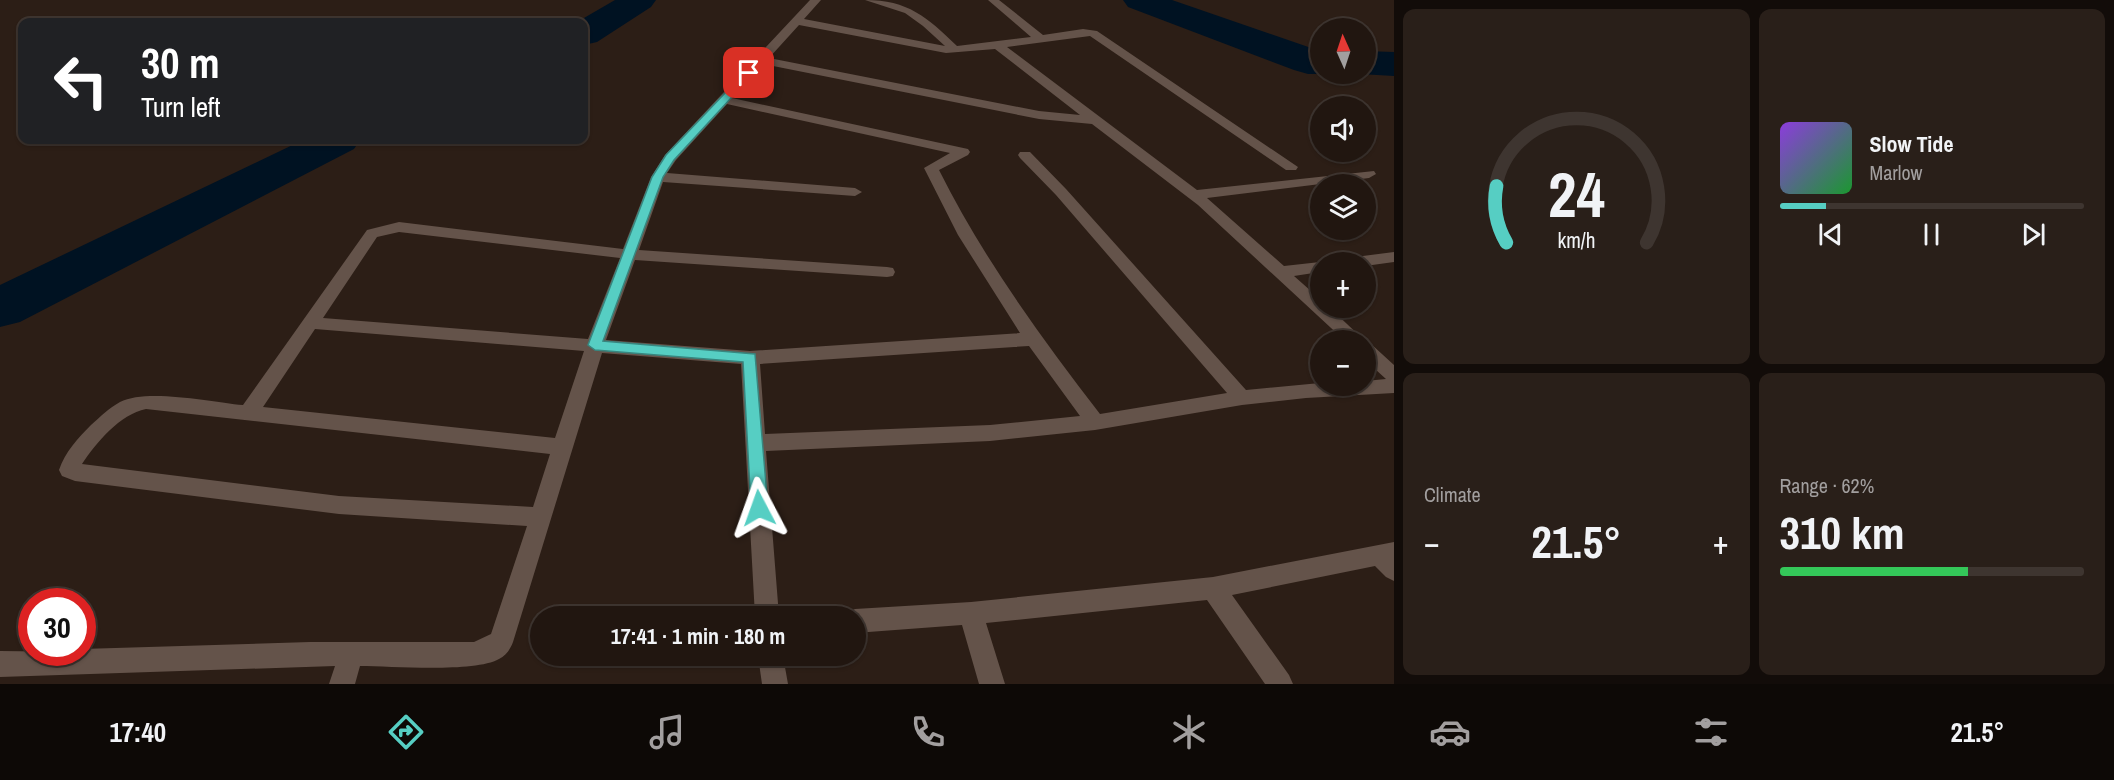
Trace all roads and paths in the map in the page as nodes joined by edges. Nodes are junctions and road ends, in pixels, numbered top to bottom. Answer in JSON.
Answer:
{"nodes":[{"id":1,"x":816,"y":0,"type":"edge"},
{"id":2,"x":870,"y":0,"type":"edge"},
{"id":3,"x":993,"y":0,"type":"edge"},
{"id":4,"x":795,"y":21,"type":"junction"},
{"id":5,"x":1041,"y":39,"type":"junction"},
{"id":6,"x":997,"y":45,"type":"junction"},
{"id":7,"x":954,"y":50,"type":"junction"},
{"id":8,"x":761,"y":60,"type":"junction"},
{"id":9,"x":725,"y":100,"type":"junction"},
{"id":10,"x":1096,"y":120,"type":"junction"},
{"id":11,"x":1024,"y":155,"type":"dead end"},
{"id":12,"x":1291,"y":167,"type":"dead end"},
{"id":13,"x":657,"y":177,"type":"junction"},
{"id":14,"x":1310,"y":181,"type":"edge"},
{"id":15,"x":855,"y":192,"type":"dead end"},
{"id":16,"x":1193,"y":195,"type":"junction"},
{"id":17,"x":627,"y":254,"type":"junction"},
{"id":18,"x":1394,"y":257,"type":"edge"},
{"id":19,"x":1376,"y":259,"type":"edge"},
{"id":20,"x":1310,"y":268,"type":"edge"},
{"id":21,"x":887,"y":272,"type":"dead end"},
{"id":22,"x":1282,"y":272,"type":"junction"},
{"id":23,"x":312,"y":323,"type":"junction"},
{"id":24,"x":1344,"y":330,"type":"edge"},
{"id":25,"x":1032,"y":339,"type":"junction"},
{"id":26,"x":595,"y":345,"type":"junction"},
{"id":27,"x":750,"y":358,"type":"junction"},
{"id":28,"x":1376,"y":359,"type":"edge"},
{"id":29,"x":1394,"y":376,"type":"edge"},
{"id":30,"x":1394,"y":386,"type":"edge"},
{"id":31,"x":1242,"y":398,"type":"junction"},
{"id":32,"x":249,"y":412,"type":"junction"},
{"id":33,"x":1095,"y":422,"type":"junction"},
{"id":34,"x":755,"y":443,"type":"junction"},
{"id":35,"x":562,"y":447,"type":"junction"},
{"id":36,"x":540,"y":517,"type":"junction"},
{"id":37,"x":1389,"y":559,"type":"edge"},
{"id":38,"x":1213,"y":588,"type":"junction"},
{"id":39,"x":766,"y":606,"type":"edge"},
{"id":40,"x":971,"y":613,"type":"junction"},
{"id":41,"x":866,"y":620,"type":"edge"},
{"id":42,"x":351,"y":655,"type":"junction"},
{"id":43,"x":0,"y":664,"type":"edge"},
{"id":44,"x":772,"y":666,"type":"edge"},
{"id":45,"x":342,"y":684,"type":"edge"},
{"id":46,"x":775,"y":684,"type":"edge"},
{"id":47,"x":992,"y":684,"type":"edge"},
{"id":48,"x":1280,"y":684,"type":"edge"}],
"edges":[{"from":1,"to":4,"type":"street"},
{"from":2,"to":7,"type":"street"},
{"from":3,"to":5,"type":"street"},
{"from":4,"to":7,"type":"street"},
{"from":4,"to":8,"type":"street"},
{"from":5,"to":6,"type":"street"},
{"from":5,"to":12,"type":"street"},
{"from":6,"to":7,"type":"street"},
{"from":6,"to":10,"type":"street"},
{"from":8,"to":9,"type":"street"},
{"from":8,"to":10,"type":"street"},
{"from":9,"to":13,"type":"street"},
{"from":9,"to":25,"type":"street"},
{"from":10,"to":16,"type":"street"},
{"from":11,"to":31,"type":"street"},
{"from":13,"to":15,"type":"street"},
{"from":13,"to":17,"type":"street"},
{"from":14,"to":16,"type":"street"},
{"from":16,"to":22,"type":"street"},
{"from":17,"to":21,"type":"street"},
{"from":17,"to":23,"type":"street"},
{"from":17,"to":26,"type":"street"},
{"from":18,"to":19,"type":"street"},
{"from":20,"to":22,"type":"street"},
{"from":22,"to":24,"type":"street"},
{"from":23,"to":26,"type":"street"},
{"from":23,"to":32,"type":"street"},
{"from":25,"to":27,"type":"street"},
{"from":25,"to":33,"type":"street"},
{"from":26,"to":27,"type":"street"},
{"from":26,"to":35,"type":"street"},
{"from":27,"to":34,"type":"street"},
{"from":28,"to":29,"type":"street"},
{"from":30,"to":31,"type":"street"},
{"from":31,"to":33,"type":"street"},
{"from":32,"to":35,"type":"street"},
{"from":32,"to":36,"type":"street"},
{"from":33,"to":34,"type":"street"},
{"from":34,"to":39,"type":"street"},
{"from":35,"to":36,"type":"street"},
{"from":36,"to":42,"type":"street"},
{"from":37,"to":38,"type":"street"},
{"from":38,"to":40,"type":"street"},
{"from":38,"to":48,"type":"street"},
{"from":40,"to":41,"type":"street"},
{"from":40,"to":47,"type":"street"},
{"from":42,"to":43,"type":"street"},
{"from":42,"to":45,"type":"street"},
{"from":44,"to":46,"type":"street"}]}
